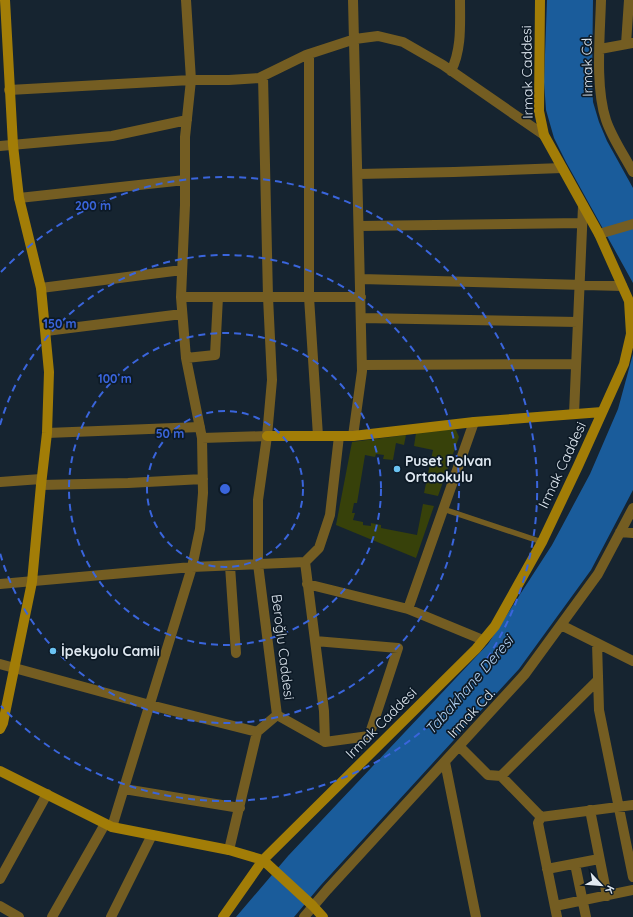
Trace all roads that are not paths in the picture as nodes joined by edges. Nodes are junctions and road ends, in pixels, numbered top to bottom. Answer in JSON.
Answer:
{"nodes":[{"id":1,"x":5,"y":0,"type":"edge"},
{"id":2,"x":186,"y":0,"type":"edge"},
{"id":3,"x":354,"y":0,"type":"edge"},
{"id":4,"x":460,"y":0,"type":"edge"},
{"id":5,"x":540,"y":0,"type":"edge"},
{"id":6,"x":601,"y":0,"type":"edge"},
{"id":7,"x":629,"y":0,"type":"edge"},
{"id":8,"x":355,"y":39,"type":"junction"},
{"id":9,"x":630,"y":44,"type":"edge"},
{"id":10,"x":600,"y":50,"type":"junction"},
{"id":11,"x":309,"y":54,"type":"junction"},
{"id":12,"x":451,"y":71,"type":"junction"},
{"id":13,"x":263,"y":76,"type":"junction"},
{"id":14,"x":191,"y":80,"type":"junction"},
{"id":15,"x":9,"y":90,"type":"junction"},
{"id":16,"x":187,"y":120,"type":"junction"},
{"id":17,"x":544,"y":135,"type":"junction"},
{"id":18,"x":13,"y":145,"type":"junction"},
{"id":19,"x":0,"y":146,"type":"edge"},
{"id":20,"x":562,"y":168,"type":"junction"},
{"id":21,"x":633,"y":172,"type":"edge"},
{"id":22,"x":358,"y":174,"type":"junction"},
{"id":23,"x":185,"y":180,"type":"junction"},
{"id":24,"x":19,"y":198,"type":"junction"},
{"id":25,"x":583,"y":206,"type":"junction"},
{"id":26,"x":582,"y":223,"type":"junction"},
{"id":27,"x":633,"y":224,"type":"edge"},
{"id":28,"x":359,"y":226,"type":"junction"},
{"id":29,"x":599,"y":234,"type":"junction"},
{"id":30,"x":182,"y":270,"type":"junction"},
{"id":31,"x":361,"y":279,"type":"junction"},
{"id":32,"x":580,"y":285,"type":"junction"},
{"id":33,"x":622,"y":286,"type":"junction"},
{"id":34,"x":41,"y":288,"type":"junction"},
{"id":35,"x":181,"y":297,"type":"junction"},
{"id":36,"x":218,"y":297,"type":"junction"},
{"id":37,"x":268,"y":297,"type":"junction"},
{"id":38,"x":308,"y":297,"type":"junction"},
{"id":39,"x":361,"y":297,"type":"junction"},
{"id":40,"x":182,"y":314,"type":"junction"},
{"id":41,"x":362,"y":318,"type":"junction"},
{"id":42,"x":578,"y":322,"type":"junction"},
{"id":43,"x":46,"y":331,"type":"junction"},
{"id":44,"x":186,"y":358,"type":"junction"},
{"id":45,"x":576,"y":364,"type":"junction"},
{"id":46,"x":362,"y":365,"type":"junction"},
{"id":47,"x":602,"y":412,"type":"junction"},
{"id":48,"x":574,"y":414,"type":"junction"},
{"id":49,"x":474,"y":422,"type":"junction"},
{"id":50,"x":201,"y":432,"type":"junction"},
{"id":51,"x":47,"y":433,"type":"junction"},
{"id":52,"x":267,"y":436,"type":"junction"},
{"id":53,"x":318,"y":436,"type":"junction"},
{"id":54,"x":339,"y":436,"type":"junction"},
{"id":55,"x":353,"y":436,"type":"junction"},
{"id":56,"x":203,"y":479,"type":"junction"},
{"id":57,"x":0,"y":482,"type":"edge"},
{"id":58,"x":41,"y":482,"type":"junction"},
{"id":59,"x":633,"y":508,"type":"edge"},
{"id":60,"x":443,"y":509,"type":"junction"},
{"id":61,"x":620,"y":532,"type":"junction"},
{"id":62,"x":633,"y":533,"type":"edge"},
{"id":63,"x":542,"y":542,"type":"junction"},
{"id":64,"x":305,"y":562,"type":"junction"},
{"id":65,"x":258,"y":564,"type":"junction"},
{"id":66,"x":230,"y":566,"type":"junction"},
{"id":67,"x":192,"y":567,"type":"junction"},
{"id":68,"x":32,"y":582,"type":"junction"},
{"id":69,"x":0,"y":584,"type":"edge"},
{"id":70,"x":307,"y":584,"type":"junction"},
{"id":71,"x":408,"y":609,"type":"junction"},
{"id":72,"x":561,"y":625,"type":"junction"},
{"id":73,"x":483,"y":640,"type":"junction"},
{"id":74,"x":315,"y":641,"type":"junction"},
{"id":75,"x":596,"y":643,"type":"junction"},
{"id":76,"x":236,"y":653,"type":"dead end"},
{"id":77,"x":633,"y":661,"type":"edge"},
{"id":78,"x":0,"y":664,"type":"edge"},
{"id":79,"x":14,"y":668,"type":"junction"},
{"id":80,"x":598,"y":680,"type":"junction"},
{"id":81,"x":150,"y":705,"type":"junction"},
{"id":82,"x":277,"y":716,"type":"junction"},
{"id":83,"x":0,"y":729,"type":"edge"},
{"id":84,"x":257,"y":732,"type":"junction"},
{"id":85,"x":325,"y":742,"type":"junction"},
{"id":86,"x":459,"y":746,"type":"junction"},
{"id":87,"x":445,"y":762,"type":"junction"},
{"id":88,"x":0,"y":771,"type":"edge"},
{"id":89,"x":501,"y":776,"type":"junction"},
{"id":90,"x":124,"y":789,"type":"junction"},
{"id":91,"x":47,"y":794,"type":"junction"},
{"id":92,"x":633,"y":805,"type":"edge"},
{"id":93,"x":619,"y":806,"type":"junction"},
{"id":94,"x":240,"y":808,"type":"junction"},
{"id":95,"x":590,"y":810,"type":"junction"},
{"id":96,"x":541,"y":817,"type":"junction"},
{"id":97,"x":109,"y":825,"type":"junction"},
{"id":98,"x":152,"y":835,"type":"junction"},
{"id":99,"x":229,"y":850,"type":"junction"},
{"id":100,"x":599,"y":859,"type":"junction"},
{"id":101,"x":266,"y":863,"type":"junction"},
{"id":102,"x":575,"y":864,"type":"junction"},
{"id":103,"x":547,"y":869,"type":"junction"},
{"id":104,"x":633,"y":877,"type":"edge"},
{"id":105,"x":0,"y":879,"type":"edge"},
{"id":106,"x":633,"y":890,"type":"edge"},
{"id":107,"x":607,"y":896,"type":"junction"},
{"id":108,"x":582,"y":900,"type":"junction"},
{"id":109,"x":311,"y":904,"type":"junction"},
{"id":110,"x":0,"y":906,"type":"edge"},
{"id":111,"x":555,"y":906,"type":"junction"},
{"id":112,"x":19,"y":917,"type":"edge"},
{"id":113,"x":52,"y":917,"type":"edge"},
{"id":114,"x":111,"y":917,"type":"edge"},
{"id":115,"x":223,"y":917,"type":"edge"},
{"id":116,"x":304,"y":917,"type":"edge"},
{"id":117,"x":322,"y":917,"type":"edge"},
{"id":118,"x":476,"y":917,"type":"edge"},
{"id":119,"x":557,"y":917,"type":"edge"},
{"id":120,"x":586,"y":917,"type":"edge"}],
"edges":[{"from":1,"to":15,"type":"street"},
{"from":2,"to":14,"type":"street"},
{"from":3,"to":8,"type":"street"},
{"from":4,"to":12,"type":"street"},
{"from":5,"to":17,"type":"street","name":"Irmak Caddesi"},
{"from":6,"to":10,"type":"street","name":"Irmak Cd."},
{"from":7,"to":9,"type":"street"},
{"from":8,"to":11,"type":"street"},
{"from":8,"to":12,"type":"street"},
{"from":8,"to":22,"type":"street"},
{"from":9,"to":10,"type":"street"},
{"from":10,"to":21,"type":"street","name":"Irmak Cd."},
{"from":11,"to":13,"type":"street"},
{"from":11,"to":38,"type":"street"},
{"from":12,"to":17,"type":"street"},
{"from":13,"to":14,"type":"street"},
{"from":13,"to":37,"type":"street","name":"Beroğlu Caddesi"},
{"from":14,"to":15,"type":"street"},
{"from":14,"to":16,"type":"street"},
{"from":15,"to":18,"type":"street"},
{"from":16,"to":18,"type":"street"},
{"from":16,"to":23,"type":"street"},
{"from":17,"to":20,"type":"street","name":"Irmak Caddesi"},
{"from":18,"to":19,"type":"street"},
{"from":18,"to":24,"type":"street"},
{"from":20,"to":22,"type":"street"},
{"from":20,"to":25,"type":"street","name":"Irmak Caddesi"},
{"from":22,"to":28,"type":"street"},
{"from":23,"to":24,"type":"street"},
{"from":23,"to":30,"type":"street"},
{"from":24,"to":34,"type":"street"},
{"from":25,"to":26,"type":"street"},
{"from":25,"to":29,"type":"street","name":"Irmak Caddesi"},
{"from":26,"to":28,"type":"street"},
{"from":26,"to":32,"type":"street"},
{"from":27,"to":29,"type":"street"},
{"from":28,"to":31,"type":"street"},
{"from":29,"to":33,"type":"street","name":"Irmak Caddesi"},
{"from":30,"to":34,"type":"street"},
{"from":30,"to":35,"type":"street"},
{"from":31,"to":32,"type":"street"},
{"from":31,"to":39,"type":"street"},
{"from":32,"to":33,"type":"street"},
{"from":32,"to":42,"type":"street"},
{"from":33,"to":47,"type":"street","name":"Irmak Caddesi"},
{"from":34,"to":43,"type":"street"},
{"from":35,"to":36,"type":"street"},
{"from":35,"to":40,"type":"street"},
{"from":36,"to":37,"type":"street"},
{"from":36,"to":44,"type":"street"},
{"from":37,"to":38,"type":"street"},
{"from":37,"to":52,"type":"street","name":"Beroğlu Caddesi"},
{"from":38,"to":39,"type":"street"},
{"from":38,"to":53,"type":"street"},
{"from":39,"to":41,"type":"street"},
{"from":40,"to":43,"type":"street"},
{"from":40,"to":44,"type":"street"},
{"from":41,"to":42,"type":"street"},
{"from":41,"to":46,"type":"street"},
{"from":42,"to":45,"type":"street"},
{"from":43,"to":51,"type":"street"},
{"from":44,"to":50,"type":"street"},
{"from":45,"to":46,"type":"street"},
{"from":45,"to":48,"type":"street"},
{"from":46,"to":55,"type":"street"},
{"from":47,"to":48,"type":"street"},
{"from":47,"to":63,"type":"street","name":"Irmak Caddesi"},
{"from":48,"to":49,"type":"street"},
{"from":49,"to":55,"type":"street"},
{"from":49,"to":60,"type":"street"},
{"from":50,"to":51,"type":"street"},
{"from":50,"to":52,"type":"street"},
{"from":50,"to":56,"type":"street"},
{"from":51,"to":58,"type":"street"},
{"from":52,"to":53,"type":"street"},
{"from":52,"to":65,"type":"street","name":"Beroğlu Caddesi"},
{"from":53,"to":54,"type":"street"},
{"from":54,"to":55,"type":"street"},
{"from":54,"to":64,"type":"street"},
{"from":56,"to":58,"type":"street"},
{"from":56,"to":67,"type":"street"},
{"from":57,"to":58,"type":"street"},
{"from":58,"to":68,"type":"street"},
{"from":59,"to":61,"type":"street","name":"Irmak Cd."},
{"from":60,"to":63,"type":"lane"},
{"from":60,"to":71,"type":"street"},
{"from":61,"to":62,"type":"street"},
{"from":61,"to":72,"type":"street","name":"Irmak Cd."},
{"from":63,"to":73,"type":"street","name":"Irmak Caddesi"},
{"from":64,"to":65,"type":"street"},
{"from":64,"to":70,"type":"street"},
{"from":65,"to":66,"type":"street"},
{"from":65,"to":82,"type":"street","name":"Beroğlu Caddesi"},
{"from":66,"to":67,"type":"street"},
{"from":66,"to":76,"type":"street"},
{"from":67,"to":68,"type":"street"},
{"from":67,"to":81,"type":"street"},
{"from":68,"to":69,"type":"street"},
{"from":68,"to":79,"type":"street"},
{"from":70,"to":71,"type":"street"},
{"from":70,"to":74,"type":"street"},
{"from":71,"to":73,"type":"street"},
{"from":72,"to":75,"type":"street"},
{"from":72,"to":86,"type":"street","name":"Irmak Cd."},
{"from":73,"to":101,"type":"street","name":"Irmak Caddesi"},
{"from":74,"to":85,"type":"street"},
{"from":74,"to":85,"type":"street"},
{"from":75,"to":77,"type":"street"},
{"from":75,"to":80,"type":"street"},
{"from":78,"to":79,"type":"street"},
{"from":79,"to":81,"type":"street"},
{"from":79,"to":83,"type":"street"},
{"from":80,"to":89,"type":"street"},
{"from":80,"to":93,"type":"street"},
{"from":81,"to":84,"type":"street"},
{"from":81,"to":90,"type":"street"},
{"from":82,"to":84,"type":"street","name":"Beroğlu Caddesi"},
{"from":82,"to":85,"type":"street"},
{"from":84,"to":94,"type":"street"},
{"from":86,"to":87,"type":"street","name":"Irmak Cd."},
{"from":86,"to":89,"type":"street"},
{"from":87,"to":109,"type":"street","name":"Irmak Cd."},
{"from":87,"to":118,"type":"street"},
{"from":88,"to":91,"type":"street"},
{"from":89,"to":96,"type":"street"},
{"from":90,"to":94,"type":"street"},
{"from":90,"to":97,"type":"street"},
{"from":91,"to":97,"type":"street"},
{"from":91,"to":105,"type":"street"},
{"from":92,"to":93,"type":"street"},
{"from":93,"to":95,"type":"street"},
{"from":93,"to":104,"type":"street"},
{"from":94,"to":99,"type":"street"},
{"from":95,"to":96,"type":"street"},
{"from":95,"to":100,"type":"street"},
{"from":96,"to":103,"type":"street"},
{"from":97,"to":98,"type":"street"},
{"from":97,"to":113,"type":"street"},
{"from":98,"to":99,"type":"street"},
{"from":98,"to":114,"type":"street"},
{"from":99,"to":101,"type":"street"},
{"from":100,"to":102,"type":"street"},
{"from":100,"to":107,"type":"street"},
{"from":101,"to":109,"type":"street"},
{"from":101,"to":115,"type":"street"},
{"from":102,"to":103,"type":"street"},
{"from":102,"to":108,"type":"street"},
{"from":103,"to":111,"type":"street"},
{"from":106,"to":107,"type":"street"},
{"from":107,"to":108,"type":"street"},
{"from":108,"to":111,"type":"street"},
{"from":108,"to":120,"type":"street"},
{"from":109,"to":116,"type":"street","name":"Irmak Cd."},
{"from":109,"to":117,"type":"street"},
{"from":110,"to":112,"type":"street"},
{"from":111,"to":119,"type":"street"}]}
